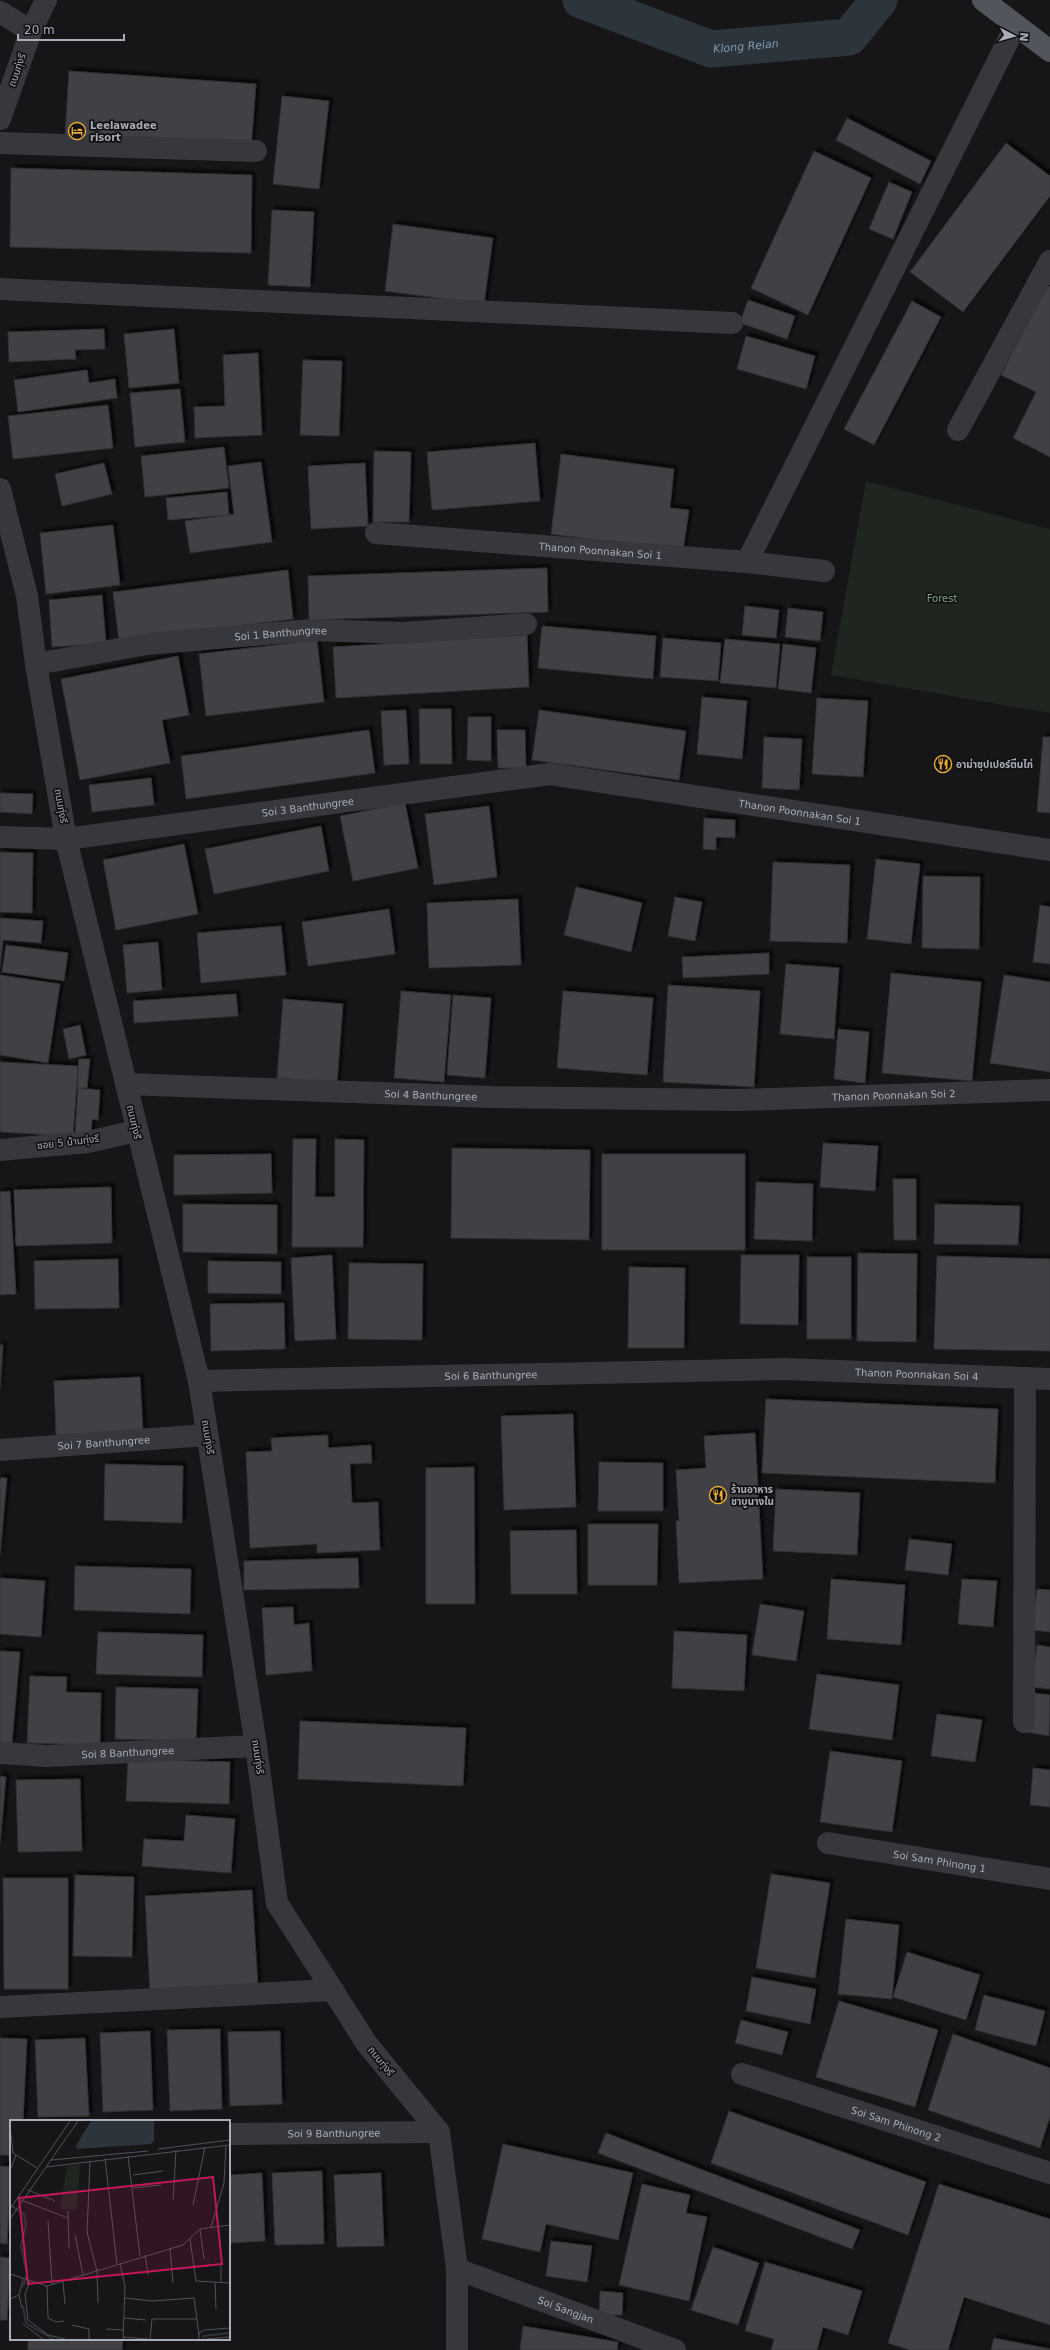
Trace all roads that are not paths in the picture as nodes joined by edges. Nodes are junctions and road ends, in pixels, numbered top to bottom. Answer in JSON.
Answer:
{"nodes":[{"id":1,"x":46,"y":0,"type":"edge"},
{"id":2,"x":983,"y":0,"type":"edge"},
{"id":3,"x":0,"y":12,"type":"edge"},
{"id":4,"x":1016,"y":25,"type":"junction"},
{"id":5,"x":31,"y":31,"type":"junction"},
{"id":6,"x":1050,"y":51,"type":"edge"},
{"id":7,"x":0,"y":119,"type":"edge"},
{"id":8,"x":0,"y":143,"type":"edge"},
{"id":9,"x":256,"y":151,"type":"dead end"},
{"id":10,"x":1050,"y":261,"type":"edge"},
{"id":11,"x":0,"y":289,"type":"edge"},
{"id":12,"x":732,"y":323,"type":"dead end"},
{"id":13,"x":958,"y":430,"type":"dead end"},
{"id":14,"x":0,"y":489,"type":"edge"},
{"id":15,"x":376,"y":533,"type":"dead end"},
{"id":16,"x":747,"y":562,"type":"junction"},
{"id":17,"x":824,"y":571,"type":"dead end"},
{"id":18,"x":526,"y":624,"type":"dead end"},
{"id":19,"x":36,"y":664,"type":"junction"},
{"id":20,"x":550,"y":774,"type":"joint"},
{"id":21,"x":0,"y":837,"type":"edge"},
{"id":22,"x":66,"y":839,"type":"junction"},
{"id":23,"x":1050,"y":850,"type":"edge"},
{"id":24,"x":126,"y":1084,"type":"junction"},
{"id":25,"x":1050,"y":1090,"type":"edge"},
{"id":26,"x":737,"y":1100,"type":"joint"},
{"id":27,"x":136,"y":1131,"type":"junction"},
{"id":28,"x":0,"y":1150,"type":"edge"},
{"id":29,"x":784,"y":1369,"type":"joint"},
{"id":30,"x":1025,"y":1378,"type":"junction"},
{"id":31,"x":1050,"y":1379,"type":"edge"},
{"id":32,"x":199,"y":1381,"type":"junction"},
{"id":33,"x":207,"y":1435,"type":"junction"},
{"id":34,"x":0,"y":1450,"type":"edge"},
{"id":35,"x":1024,"y":1722,"type":"dead end"},
{"id":36,"x":256,"y":1746,"type":"junction"},
{"id":37,"x":0,"y":1753,"type":"edge"},
{"id":38,"x":828,"y":1843,"type":"dead end"},
{"id":39,"x":1050,"y":1879,"type":"edge"},
{"id":40,"x":333,"y":1990,"type":"junction"},
{"id":41,"x":0,"y":2007,"type":"edge"},
{"id":42,"x":742,"y":2074,"type":"dead end"},
{"id":43,"x":439,"y":2132,"type":"junction"},
{"id":44,"x":230,"y":2134,"type":"edge"},
{"id":45,"x":1050,"y":2174,"type":"edge"},
{"id":46,"x":457,"y":2269,"type":"junction"},
{"id":47,"x":457,"y":2350,"type":"edge"},
{"id":48,"x":675,"y":2350,"type":"edge"}],
"edges":[{"from":1,"to":5,"type":"street","name":"ถนนทุ่งรี"},
{"from":2,"to":4,"type":"main road"},
{"from":3,"to":5,"type":"street"},
{"from":4,"to":6,"type":"main road"},
{"from":4,"to":16,"type":"street"},
{"from":5,"to":7,"type":"street","name":"ถนนทุ่งรี"},
{"from":8,"to":9,"type":"street"},
{"from":10,"to":13,"type":"street"},
{"from":11,"to":12,"type":"street"},
{"from":14,"to":19,"type":"street","name":"ถนนทุ่งรี"},
{"from":15,"to":16,"type":"street","name":"Thanon Poonnakan Soi 1"},
{"from":16,"to":17,"type":"street","name":"Thanon Poonnakan Soi 1"},
{"from":18,"to":19,"type":"street","name":"Soi 1 Banthungree"},
{"from":19,"to":22,"type":"street","name":"ถนนทุ่งรี"},
{"from":20,"to":22,"type":"street","name":"Soi 3 Banthungree"},
{"from":20,"to":23,"type":"street","name":"Thanon Poonnakan Soi 1"},
{"from":21,"to":22,"type":"street","name":"Soi 3 Banthungree"},
{"from":22,"to":24,"type":"street","name":"ถนนทุ่งรี"},
{"from":24,"to":26,"type":"street","name":"Soi 4 Banthungree"},
{"from":24,"to":27,"type":"street","name":"ถนนทุ่งรี"},
{"from":25,"to":26,"type":"street","name":"Thanon Poonnakan Soi 2"},
{"from":27,"to":28,"type":"street","name":"ซอย 5 บ้านทุ่งรี"},
{"from":27,"to":32,"type":"street","name":"ถนนทุ่งรี"},
{"from":29,"to":30,"type":"street","name":"Thanon Poonnakan Soi 4"},
{"from":29,"to":32,"type":"street","name":"Soi 6 Banthungree"},
{"from":30,"to":31,"type":"street","name":"Thanon Poonnakan Soi 4"},
{"from":30,"to":35,"type":"street"},
{"from":32,"to":33,"type":"street","name":"ถนนทุ่งรี"},
{"from":33,"to":34,"type":"street","name":"Soi 7 Banthungree"},
{"from":33,"to":36,"type":"street","name":"ถนนทุ่งรี"},
{"from":36,"to":37,"type":"street","name":"Soi 8 Banthungree"},
{"from":36,"to":40,"type":"street","name":"ถนนทุ่งรี"},
{"from":38,"to":39,"type":"street","name":"Soi Sam Phinong 1"},
{"from":40,"to":41,"type":"street"},
{"from":40,"to":43,"type":"street","name":"ถนนทุ่งรี"},
{"from":42,"to":45,"type":"street","name":"Soi Sam Phinong 2"},
{"from":43,"to":44,"type":"street","name":"Soi 9 Banthungree"},
{"from":43,"to":46,"type":"street"},
{"from":46,"to":47,"type":"street"},
{"from":46,"to":48,"type":"street","name":"Soi Sangjan"}]}
